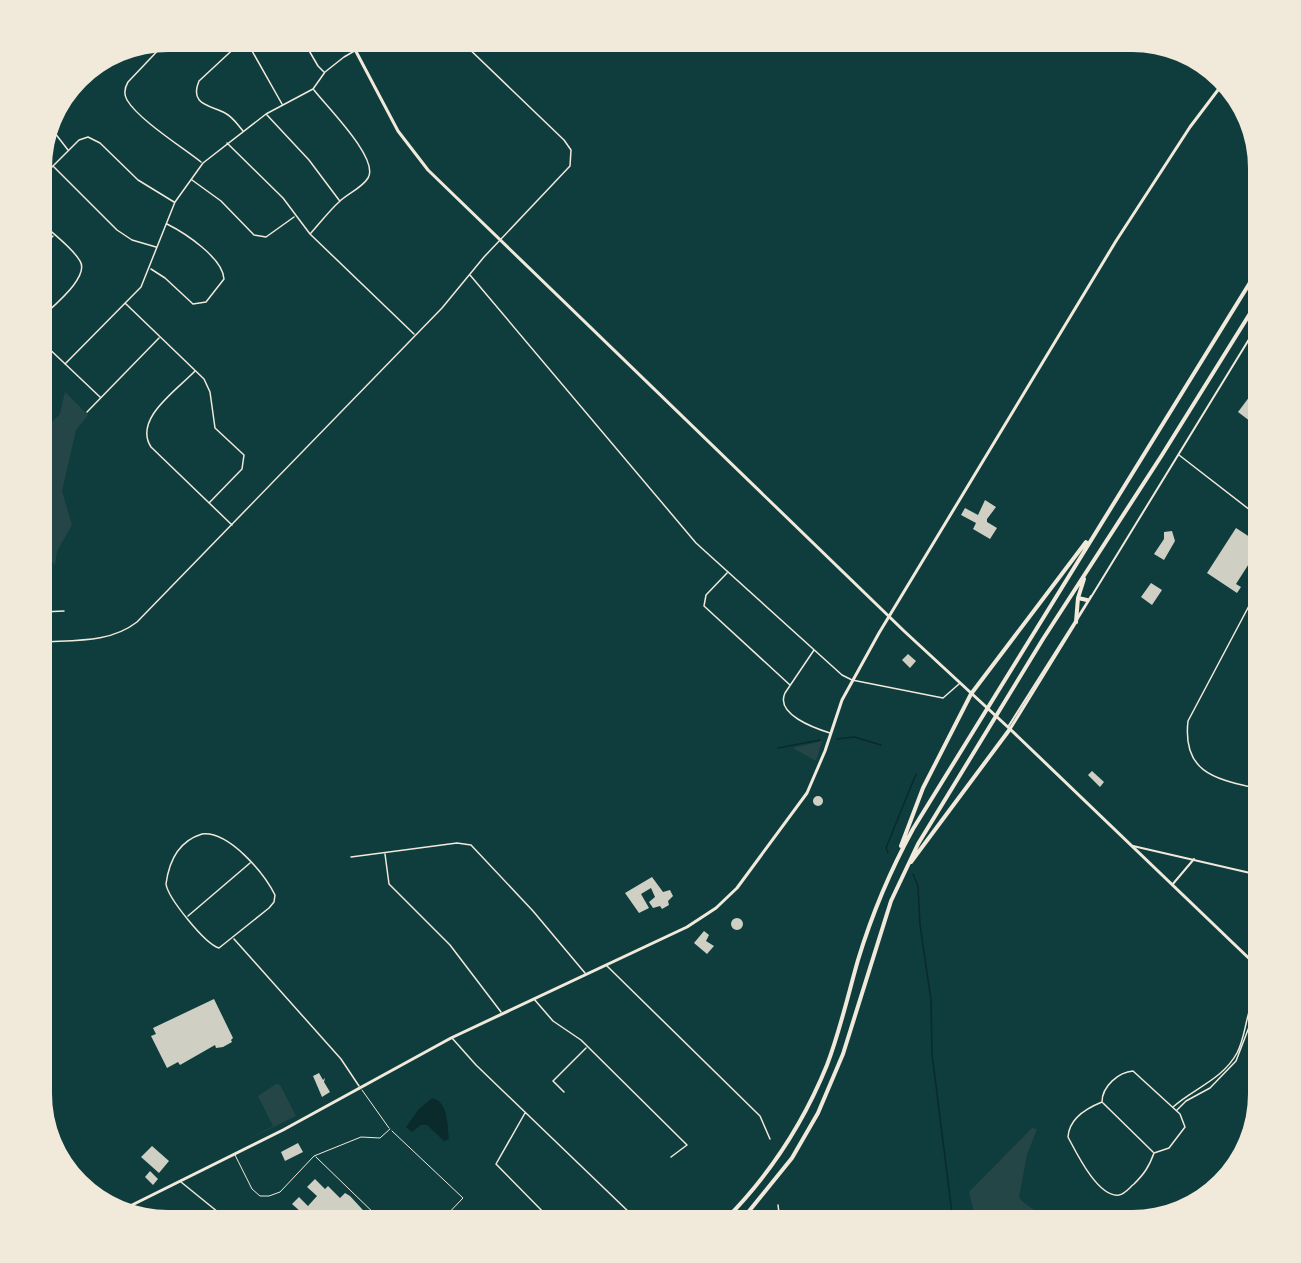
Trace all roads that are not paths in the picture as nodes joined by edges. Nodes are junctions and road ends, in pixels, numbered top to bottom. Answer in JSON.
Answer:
{"nodes":[{"id":1,"x":231,"y":52,"type":"edge"},
{"id":2,"x":253,"y":52,"type":"edge"},
{"id":3,"x":310,"y":52,"type":"edge"},
{"id":4,"x":352,"y":52,"type":"edge"},
{"id":5,"x":356,"y":52,"type":"edge"},
{"id":6,"x":473,"y":52,"type":"edge"},
{"id":7,"x":155,"y":53,"type":"edge"},
{"id":8,"x":325,"y":72,"type":"junction"},
{"id":9,"x":313,"y":89,"type":"junction"},
{"id":10,"x":1218,"y":90,"type":"edge"},
{"id":11,"x":283,"y":105,"type":"junction"},
{"id":12,"x":266,"y":114,"type":"junction"},
{"id":13,"x":243,"y":131,"type":"junction"},
{"id":14,"x":57,"y":136,"type":"edge"},
{"id":15,"x":226,"y":142,"type":"junction"},
{"id":16,"x":68,"y":150,"type":"junction"},
{"id":17,"x":202,"y":163,"type":"junction"},
{"id":18,"x":53,"y":166,"type":"joint"},
{"id":19,"x":191,"y":179,"type":"junction"},
{"id":20,"x":340,"y":201,"type":"junction"},
{"id":21,"x":175,"y":202,"type":"junction"},
{"id":22,"x":294,"y":216,"type":"junction"},
{"id":23,"x":166,"y":224,"type":"junction"},
{"id":24,"x":310,"y":234,"type":"junction"},
{"id":25,"x":54,"y":235,"type":"edge"},
{"id":26,"x":500,"y":241,"type":"junction"},
{"id":27,"x":156,"y":247,"type":"junction"},
{"id":28,"x":150,"y":269,"type":"junction"},
{"id":29,"x":470,"y":274,"type":"junction"},
{"id":30,"x":1248,"y":285,"type":"edge"},
{"id":31,"x":124,"y":303,"type":"junction"},
{"id":32,"x":53,"y":305,"type":"edge"},
{"id":33,"x":1248,"y":316,"type":"edge"},
{"id":34,"x":415,"y":335,"type":"junction"},
{"id":35,"x":160,"y":337,"type":"junction"},
{"id":36,"x":1248,"y":341,"type":"edge"},
{"id":37,"x":53,"y":352,"type":"edge"},
{"id":38,"x":65,"y":364,"type":"junction"},
{"id":39,"x":195,"y":371,"type":"junction"},
{"id":40,"x":100,"y":398,"type":"junction"},
{"id":41,"x":87,"y":412,"type":"dead end"},
{"id":42,"x":1178,"y":455,"type":"junction"},
{"id":43,"x":209,"y":503,"type":"junction"},
{"id":44,"x":1248,"y":509,"type":"edge"},
{"id":45,"x":232,"y":525,"type":"junction"},
{"id":46,"x":1094,"y":532,"type":"junction"},
{"id":47,"x":1091,"y":566,"type":"junction"},
{"id":48,"x":728,"y":572,"type":"junction"},
{"id":49,"x":1091,"y":596,"type":"junction"},
{"id":50,"x":1078,"y":598,"type":"junction"},
{"id":51,"x":1087,"y":600,"type":"junction"},
{"id":52,"x":1248,"y":608,"type":"edge"},
{"id":53,"x":64,"y":611,"type":"dead end"},
{"id":54,"x":53,"y":612,"type":"edge"},
{"id":55,"x":891,"y":616,"type":"junction"},
{"id":56,"x":1077,"y":616,"type":"junction"},
{"id":57,"x":1076,"y":622,"type":"junction"},
{"id":58,"x":52,"y":641,"type":"edge"},
{"id":59,"x":814,"y":650,"type":"junction"},
{"id":60,"x":852,"y":680,"type":"junction"},
{"id":61,"x":960,"y":684,"type":"junction"},
{"id":62,"x":790,"y":685,"type":"junction"},
{"id":63,"x":971,"y":694,"type":"junction"},
{"id":64,"x":1009,"y":728,"type":"junction"},
{"id":65,"x":831,"y":733,"type":"junction"},
{"id":66,"x":1248,"y":786,"type":"edge"},
{"id":67,"x":1130,"y":845,"type":"junction"},
{"id":68,"x":385,"y":853,"type":"junction"},
{"id":69,"x":898,"y":856,"type":"junction"},
{"id":70,"x":351,"y":857,"type":"dead end"},
{"id":71,"x":1194,"y":860,"type":"junction"},
{"id":72,"x":250,"y":863,"type":"junction"},
{"id":73,"x":904,"y":872,"type":"junction"},
{"id":74,"x":1248,"y":872,"type":"edge"},
{"id":75,"x":1172,"y":885,"type":"junction"},
{"id":76,"x":187,"y":917,"type":"junction"},
{"id":77,"x":233,"y":939,"type":"junction"},
{"id":78,"x":1248,"y":958,"type":"edge"},
{"id":79,"x":606,"y":965,"type":"junction"},
{"id":80,"x":585,"y":975,"type":"junction"},
{"id":81,"x":534,"y":999,"type":"junction"},
{"id":82,"x":501,"y":1014,"type":"junction"},
{"id":83,"x":1248,"y":1015,"type":"edge"},
{"id":84,"x":1248,"y":1030,"type":"edge"},
{"id":85,"x":451,"y":1038,"type":"junction"},
{"id":86,"x":587,"y":1046,"type":"junction"},
{"id":87,"x":360,"y":1087,"type":"junction"},
{"id":88,"x":564,"y":1092,"type":"dead end"},
{"id":89,"x":1102,"y":1102,"type":"junction"},
{"id":90,"x":1173,"y":1107,"type":"junction"},
{"id":91,"x":1177,"y":1111,"type":"junction"},
{"id":92,"x":525,"y":1113,"type":"junction"},
{"id":93,"x":390,"y":1130,"type":"junction"},
{"id":94,"x":770,"y":1138,"type":"dead end"},
{"id":95,"x":1154,"y":1153,"type":"junction"},
{"id":96,"x":235,"y":1154,"type":"junction"},
{"id":97,"x":314,"y":1156,"type":"junction"},
{"id":98,"x":671,"y":1157,"type":"dead end"},
{"id":99,"x":180,"y":1181,"type":"junction"},
{"id":100,"x":132,"y":1205,"type":"edge"},
{"id":101,"x":778,"y":1205,"type":"dead end"},
{"id":102,"x":213,"y":1210,"type":"edge"},
{"id":103,"x":370,"y":1210,"type":"edge"},
{"id":104,"x":452,"y":1210,"type":"edge"},
{"id":105,"x":541,"y":1210,"type":"edge"},
{"id":106,"x":627,"y":1210,"type":"edge"},
{"id":107,"x":733,"y":1210,"type":"edge"},
{"id":108,"x":750,"y":1210,"type":"edge"},
{"id":109,"x":779,"y":1210,"type":"edge"}],
"edges":[{"from":1,"to":13,"type":"street"},
{"from":2,"to":11,"type":"street"},
{"from":3,"to":8,"type":"street"},
{"from":4,"to":8,"type":"street"},
{"from":5,"to":26,"type":"main road"},
{"from":6,"to":26,"type":"street"},
{"from":7,"to":17,"type":"street"},
{"from":8,"to":9,"type":"street"},
{"from":9,"to":11,"type":"street"},
{"from":9,"to":20,"type":"street"},
{"from":10,"to":55,"type":"main road"},
{"from":11,"to":12,"type":"street"},
{"from":12,"to":13,"type":"street"},
{"from":12,"to":20,"type":"street"},
{"from":13,"to":15,"type":"street"},
{"from":14,"to":16,"type":"street"},
{"from":15,"to":17,"type":"street"},
{"from":15,"to":22,"type":"street"},
{"from":16,"to":18,"type":"street"},
{"from":16,"to":21,"type":"street"},
{"from":17,"to":19,"type":"street"},
{"from":18,"to":27,"type":"street"},
{"from":19,"to":21,"type":"street"},
{"from":19,"to":22,"type":"street"},
{"from":20,"to":24,"type":"street"},
{"from":21,"to":23,"type":"street"},
{"from":22,"to":24,"type":"street"},
{"from":23,"to":27,"type":"street"},
{"from":23,"to":28,"type":"street"},
{"from":24,"to":34,"type":"street"},
{"from":25,"to":32,"type":"street"},
{"from":26,"to":29,"type":"street"},
{"from":26,"to":55,"type":"main road"},
{"from":27,"to":28,"type":"street"},
{"from":28,"to":31,"type":"street"},
{"from":29,"to":34,"type":"street"},
{"from":29,"to":48,"type":"street"},
{"from":30,"to":46,"type":"highway"},
{"from":31,"to":35,"type":"street"},
{"from":31,"to":38,"type":"street"},
{"from":33,"to":47,"type":"highway"},
{"from":34,"to":45,"type":"street"},
{"from":35,"to":39,"type":"street"},
{"from":35,"to":40,"type":"street"},
{"from":36,"to":42,"type":"street"},
{"from":37,"to":38,"type":"street"},
{"from":38,"to":40,"type":"street"},
{"from":39,"to":43,"type":"street"},
{"from":39,"to":43,"type":"street"},
{"from":40,"to":41,"type":"street"},
{"from":42,"to":44,"type":"street"},
{"from":42,"to":49,"type":"street"},
{"from":43,"to":45,"type":"street"},
{"from":45,"to":58,"type":"street"},
{"from":46,"to":63,"type":"highway"},
{"from":46,"to":69,"type":"highway"},
{"from":47,"to":50,"type":"highway"},
{"from":47,"to":73,"type":"highway"},
{"from":48,"to":59,"type":"street"},
{"from":48,"to":62,"type":"street"},
{"from":49,"to":51,"type":"street"},
{"from":49,"to":57,"type":"street"},
{"from":50,"to":51,"type":"highway"},
{"from":50,"to":56,"type":"highway"},
{"from":51,"to":56,"type":"street"},
{"from":52,"to":66,"type":"street"},
{"from":53,"to":54,"type":"street"},
{"from":55,"to":60,"type":"main road"},
{"from":55,"to":61,"type":"main road"},
{"from":56,"to":57,"type":"highway"},
{"from":56,"to":64,"type":"street"},
{"from":57,"to":64,"type":"main road"},
{"from":59,"to":60,"type":"street"},
{"from":59,"to":62,"type":"street"},
{"from":60,"to":61,"type":"street"},
{"from":60,"to":65,"type":"main road"},
{"from":61,"to":63,"type":"main road"},
{"from":62,"to":65,"type":"street"},
{"from":63,"to":64,"type":"main road"},
{"from":63,"to":69,"type":"highway"},
{"from":64,"to":67,"type":"main road"},
{"from":64,"to":73,"type":"highway"},
{"from":65,"to":79,"type":"main road"},
{"from":67,"to":71,"type":"street"},
{"from":67,"to":75,"type":"main road"},
{"from":68,"to":70,"type":"street"},
{"from":68,"to":80,"type":"street"},
{"from":68,"to":82,"type":"street"},
{"from":69,"to":107,"type":"highway"},
{"from":71,"to":74,"type":"street"},
{"from":71,"to":75,"type":"street"},
{"from":72,"to":76,"type":"street"},
{"from":72,"to":76,"type":"street"},
{"from":72,"to":77,"type":"street"},
{"from":73,"to":108,"type":"highway"},
{"from":75,"to":78,"type":"main road"},
{"from":76,"to":77,"type":"street"},
{"from":77,"to":87,"type":"street"},
{"from":79,"to":80,"type":"main road"},
{"from":79,"to":94,"type":"street"},
{"from":80,"to":81,"type":"main road"},
{"from":81,"to":82,"type":"main road"},
{"from":81,"to":86,"type":"street"},
{"from":82,"to":85,"type":"main road"},
{"from":83,"to":90,"type":"street"},
{"from":84,"to":91,"type":"street"},
{"from":85,"to":87,"type":"main road"},
{"from":85,"to":92,"type":"street"},
{"from":86,"to":88,"type":"street"},
{"from":86,"to":98,"type":"street"},
{"from":87,"to":93,"type":"lane"},
{"from":87,"to":96,"type":"main road"},
{"from":89,"to":90,"type":"street"},
{"from":89,"to":95,"type":"street"},
{"from":89,"to":95,"type":"street"},
{"from":90,"to":91,"type":"street"},
{"from":91,"to":95,"type":"street"},
{"from":92,"to":105,"type":"street"},
{"from":92,"to":106,"type":"street"},
{"from":93,"to":97,"type":"lane"},
{"from":93,"to":104,"type":"lane"},
{"from":96,"to":97,"type":"lane"},
{"from":96,"to":99,"type":"main road"},
{"from":97,"to":103,"type":"lane"},
{"from":99,"to":100,"type":"main road"},
{"from":99,"to":102,"type":"street"},
{"from":101,"to":109,"type":"street"}]}
